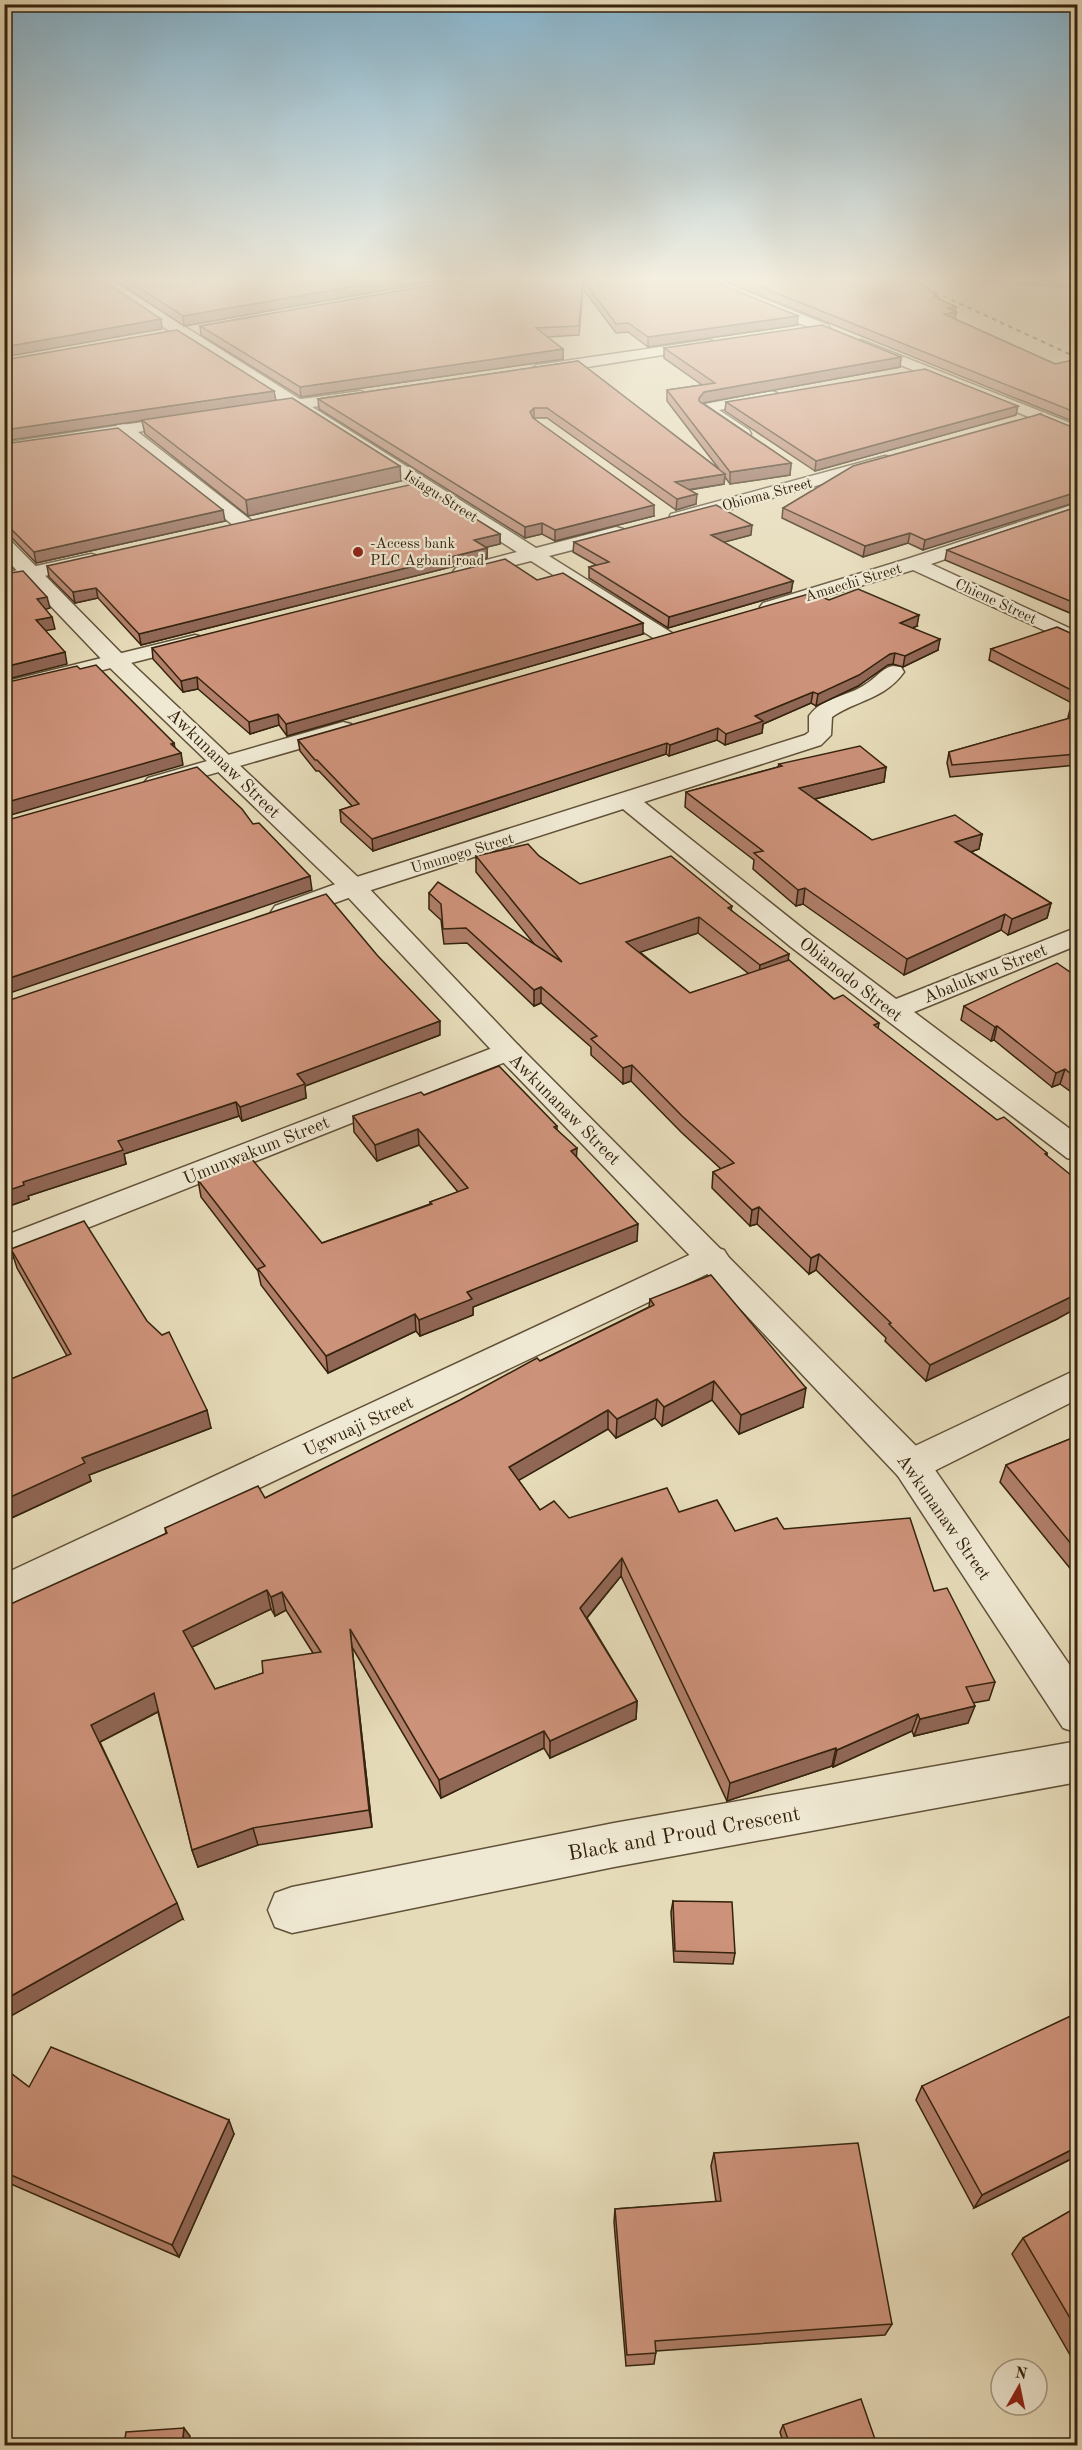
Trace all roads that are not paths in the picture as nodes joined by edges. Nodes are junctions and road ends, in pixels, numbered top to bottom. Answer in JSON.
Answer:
{"nodes":[{"id":1,"x":277,"y":391,"type":"edge"},
{"id":2,"x":977,"y":391,"type":"edge"},
{"id":3,"x":380,"y":393,"type":"edge"},
{"id":4,"x":783,"y":394,"type":"edge"},
{"id":5,"x":299,"y":405,"type":"junction"},
{"id":6,"x":243,"y":412,"type":"edge"},
{"id":7,"x":1039,"y":416,"type":"junction"},
{"id":8,"x":200,"y":418,"type":"edge"},
{"id":9,"x":1007,"y":426,"type":"edge"},
{"id":10,"x":123,"y":429,"type":"junction"},
{"id":11,"x":1077,"y":432,"type":"edge"},
{"id":12,"x":758,"y":444,"type":"edge"},
{"id":13,"x":4,"y":448,"type":"edge"},
{"id":14,"x":899,"y":457,"type":"edge"},
{"id":15,"x":796,"y":468,"type":"dead end"},
{"id":16,"x":815,"y":481,"type":"junction"},
{"id":17,"x":420,"y":484,"type":"junction"},
{"id":18,"x":399,"y":489,"type":"edge"},
{"id":19,"x":1077,"y":508,"type":"edge"},
{"id":20,"x":667,"y":518,"type":"edge"},
{"id":21,"x":267,"y":520,"type":"edge"},
{"id":22,"x":245,"y":525,"type":"junction"},
{"id":23,"x":639,"y":528,"type":"edge"},
{"id":24,"x":222,"y":530,"type":"edge"},
{"id":25,"x":4,"y":545,"type":"edge"},
{"id":26,"x":534,"y":554,"type":"junction"},
{"id":27,"x":111,"y":555,"type":"edge"},
{"id":28,"x":914,"y":563,"type":"junction"},
{"id":29,"x":18,"y":576,"type":"edge"},
{"id":30,"x":441,"y":578,"type":"edge"},
{"id":31,"x":753,"y":612,"type":"edge"},
{"id":32,"x":687,"y":631,"type":"edge"},
{"id":33,"x":209,"y":637,"type":"edge"},
{"id":34,"x":664,"y":637,"type":"junction"},
{"id":35,"x":1077,"y":640,"type":"edge"},
{"id":36,"x":642,"y":644,"type":"edge"},
{"id":37,"x":116,"y":661,"type":"junction"},
{"id":38,"x":893,"y":672,"type":"dead end"},
{"id":39,"x":4,"y":689,"type":"edge"},
{"id":40,"x":360,"y":724,"type":"edge"},
{"id":41,"x":224,"y":762,"type":"junction"},
{"id":42,"x":136,"y":788,"type":"edge"},
{"id":43,"x":628,"y":801,"type":"junction"},
{"id":44,"x":353,"y":887,"type":"junction"},
{"id":45,"x":266,"y":918,"type":"edge"},
{"id":46,"x":1077,"y":935,"type":"edge"},
{"id":47,"x":892,"y":1011,"type":"junction"},
{"id":48,"x":507,"y":1051,"type":"junction"},
{"id":49,"x":1077,"y":1151,"type":"edge"},
{"id":50,"x":4,"y":1249,"type":"edge"},
{"id":51,"x":712,"y":1258,"type":"junction"},
{"id":52,"x":1077,"y":1383,"type":"edge"},
{"id":53,"x":911,"y":1465,"type":"junction"},
{"id":54,"x":4,"y":1593,"type":"edge"},
{"id":55,"x":1077,"y":1714,"type":"edge"},
{"id":56,"x":1077,"y":1761,"type":"edge"},
{"id":57,"x":292,"y":1910,"type":"dead end"}],
"edges":[{"from":1,"to":5,"type":"street","name":"Isiagu Street"},
{"from":2,"to":7,"type":"street"},
{"from":3,"to":5,"type":"street"},
{"from":4,"to":12,"type":"street"},
{"from":5,"to":6,"type":"street"},
{"from":5,"to":17,"type":"street","name":"Isiagu Street"},
{"from":7,"to":9,"type":"street"},
{"from":7,"to":11,"type":"street"},
{"from":8,"to":10,"type":"street"},
{"from":10,"to":13,"type":"street"},
{"from":10,"to":22,"type":"street"},
{"from":14,"to":16,"type":"street","name":"Obioma Street"},
{"from":15,"to":16,"type":"street"},
{"from":16,"to":20,"type":"street","name":"Obioma Street"},
{"from":17,"to":18,"type":"street"},
{"from":17,"to":26,"type":"street","name":"Isiagu Street"},
{"from":19,"to":28,"type":"street","name":"Amaechi Street"},
{"from":21,"to":22,"type":"street"},
{"from":22,"to":24,"type":"street"},
{"from":23,"to":26,"type":"street"},
{"from":25,"to":29,"type":"street","name":"Awkunanaw Street"},
{"from":26,"to":30,"type":"street"},
{"from":26,"to":34,"type":"street","name":"Isiagu Street"},
{"from":27,"to":29,"type":"street"},
{"from":28,"to":31,"type":"street","name":"Amaechi Street"},
{"from":28,"to":35,"type":"street","name":"Chiene Street"},
{"from":29,"to":37,"type":"street","name":"Awkunanaw Street"},
{"from":32,"to":34,"type":"street"},
{"from":33,"to":37,"type":"street"},
{"from":34,"to":36,"type":"street"},
{"from":37,"to":39,"type":"street"},
{"from":37,"to":41,"type":"street","name":"Awkunanaw Street"},
{"from":38,"to":43,"type":"street","name":"Umunogo Street"},
{"from":40,"to":41,"type":"street"},
{"from":41,"to":42,"type":"street"},
{"from":41,"to":44,"type":"street","name":"Awkunanaw Street"},
{"from":43,"to":44,"type":"street","name":"Umunogo Street"},
{"from":43,"to":47,"type":"street","name":"Obianodo Street"},
{"from":44,"to":45,"type":"street","name":"Umunogo Street"},
{"from":44,"to":48,"type":"street","name":"Awkunanaw Street"},
{"from":46,"to":47,"type":"street","name":"Abalukwu Street"},
{"from":47,"to":49,"type":"street","name":"Obianodo Street"},
{"from":48,"to":50,"type":"street","name":"Umunwakum Street"},
{"from":48,"to":51,"type":"street","name":"Awkunanaw Street"},
{"from":51,"to":53,"type":"street","name":"Awkunanaw Street"},
{"from":51,"to":54,"type":"street","name":"Ugwuaji Street"},
{"from":52,"to":53,"type":"street"},
{"from":53,"to":55,"type":"street","name":"Awkunanaw Street"},
{"from":56,"to":57,"type":"street","name":"Black and Proud Crescent"}]}
